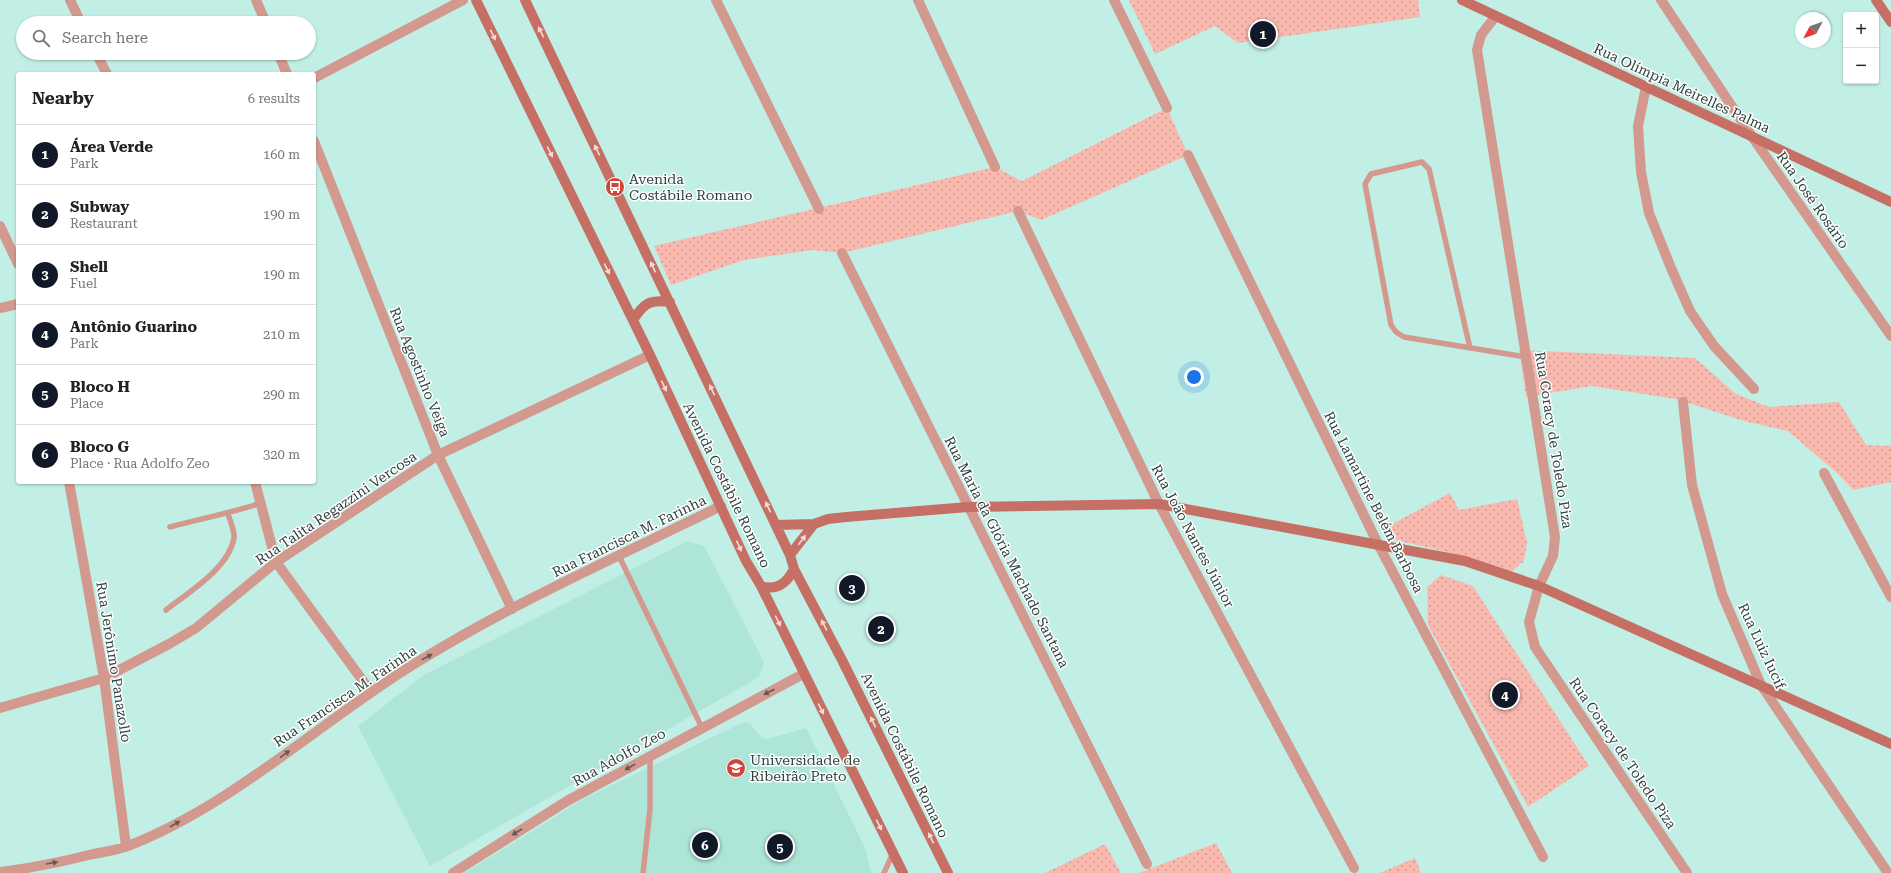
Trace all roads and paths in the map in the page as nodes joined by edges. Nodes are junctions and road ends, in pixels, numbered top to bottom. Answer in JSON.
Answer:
{"nodes":[{"id":1,"x":70,"y":0,"type":"edge"},
{"id":2,"x":256,"y":0,"type":"edge"},
{"id":3,"x":463,"y":0,"type":"edge"},
{"id":4,"x":476,"y":0,"type":"edge"},
{"id":5,"x":525,"y":0,"type":"edge"},
{"id":6,"x":716,"y":0,"type":"edge"},
{"id":7,"x":918,"y":0,"type":"edge"},
{"id":8,"x":1114,"y":0,"type":"edge"},
{"id":9,"x":1462,"y":0,"type":"edge"},
{"id":10,"x":1661,"y":0,"type":"edge"},
{"id":11,"x":1876,"y":0,"type":"edge"},
{"id":12,"x":78,"y":16,"type":"edge"},
{"id":13,"x":263,"y":16,"type":"edge"},
{"id":14,"x":1495,"y":17,"type":"junction"},
{"id":15,"x":1891,"y":22,"type":"edge"},
{"id":16,"x":100,"y":60,"type":"edge"},
{"id":17,"x":281,"y":60,"type":"edge"},
{"id":18,"x":106,"y":72,"type":"edge"},
{"id":19,"x":286,"y":72,"type":"edge"},
{"id":20,"x":316,"y":77,"type":"edge"},
{"id":21,"x":1646,"y":87,"type":"junction"},
{"id":22,"x":1167,"y":108,"type":"dead end"},
{"id":23,"x":1751,"y":135,"type":"junction"},
{"id":24,"x":316,"y":146,"type":"edge"},
{"id":25,"x":1188,"y":155,"type":"dead end"},
{"id":26,"x":995,"y":167,"type":"dead end"},
{"id":27,"x":1891,"y":202,"type":"edge"},
{"id":28,"x":819,"y":209,"type":"dead end"},
{"id":29,"x":1018,"y":211,"type":"dead end"},
{"id":30,"x":0,"y":226,"type":"edge"},
{"id":31,"x":842,"y":253,"type":"dead end"},
{"id":32,"x":16,"y":260,"type":"edge"},
{"id":33,"x":670,"y":302,"type":"junction"},
{"id":34,"x":16,"y":304,"type":"edge"},
{"id":35,"x":0,"y":308,"type":"edge"},
{"id":36,"x":633,"y":320,"type":"junction"},
{"id":37,"x":1891,"y":336,"type":"edge"},
{"id":38,"x":1470,"y":348,"type":"junction"},
{"id":39,"x":650,"y":355,"type":"junction"},
{"id":40,"x":1526,"y":357,"type":"junction"},
{"id":41,"x":1754,"y":389,"type":"dead end"},
{"id":42,"x":1684,"y":402,"type":"dead end"},
{"id":43,"x":438,"y":455,"type":"junction"},
{"id":44,"x":1824,"y":473,"type":"dead end"},
{"id":45,"x":69,"y":484,"type":"edge"},
{"id":46,"x":256,"y":484,"type":"edge"},
{"id":47,"x":261,"y":503,"type":"junction"},
{"id":48,"x":1159,"y":504,"type":"junction"},
{"id":49,"x":720,"y":506,"type":"junction"},
{"id":50,"x":968,"y":506,"type":"junction"},
{"id":51,"x":228,"y":514,"type":"junction"},
{"id":52,"x":814,"y":524,"type":"junction"},
{"id":53,"x":776,"y":525,"type":"junction"},
{"id":54,"x":170,"y":527,"type":"dead end"},
{"id":55,"x":1378,"y":544,"type":"junction"},
{"id":56,"x":790,"y":555,"type":"junction"},
{"id":57,"x":619,"y":556,"type":"junction"},
{"id":58,"x":276,"y":562,"type":"junction"},
{"id":59,"x":794,"y":570,"type":"junction"},
{"id":60,"x":761,"y":586,"type":"junction"},
{"id":61,"x":1539,"y":586,"type":"junction"},
{"id":62,"x":1891,"y":598,"type":"edge"},
{"id":63,"x":512,"y":609,"type":"junction"},
{"id":64,"x":166,"y":610,"type":"dead end"},
{"id":65,"x":803,"y":674,"type":"junction"},
{"id":66,"x":104,"y":678,"type":"junction"},
{"id":67,"x":1761,"y":685,"type":"junction"},
{"id":68,"x":371,"y":692,"type":"junction"},
{"id":69,"x":0,"y":708,"type":"edge"},
{"id":70,"x":702,"y":728,"type":"junction"},
{"id":71,"x":1891,"y":744,"type":"edge"},
{"id":72,"x":650,"y":756,"type":"junction"},
{"id":73,"x":126,"y":846,"type":"junction"},
{"id":74,"x":893,"y":853,"type":"junction"},
{"id":75,"x":1543,"y":857,"type":"dead end"},
{"id":76,"x":1147,"y":864,"type":"dead end"},
{"id":77,"x":1354,"y":868,"type":"dead end"},
{"id":78,"x":0,"y":872,"type":"edge"},
{"id":79,"x":453,"y":873,"type":"edge"},
{"id":80,"x":643,"y":873,"type":"edge"},
{"id":81,"x":884,"y":873,"type":"edge"},
{"id":82,"x":903,"y":873,"type":"edge"},
{"id":83,"x":948,"y":873,"type":"edge"},
{"id":84,"x":1687,"y":873,"type":"edge"},
{"id":85,"x":1888,"y":873,"type":"edge"}],
"edges":[{"from":1,"to":12,"type":"street"},
{"from":2,"to":13,"type":"street"},
{"from":3,"to":20,"type":"street"},
{"from":4,"to":36,"type":"main road","name":"Avenida Costábile Romano","one_way":true},
{"from":33,"to":5,"type":"main road","name":"Avenida Costábile Romano","one_way":true},
{"from":6,"to":28,"type":"street"},
{"from":7,"to":26,"type":"street"},
{"from":8,"to":22,"type":"street"},
{"from":9,"to":14,"type":"main road","name":"Rua Olímpia Meirelles Palma"},
{"from":10,"to":23,"type":"street","name":"Rua José Rosário"},
{"from":11,"to":15,"type":"main road"},
{"from":14,"to":21,"type":"main road","name":"Rua Olímpia Meirelles Palma"},
{"from":14,"to":40,"type":"street","name":"Rua Coracy de Toledo Piza"},
{"from":16,"to":18,"type":"street"},
{"from":17,"to":19,"type":"street"},
{"from":21,"to":23,"type":"main road","name":"Rua Olímpia Meirelles Palma"},
{"from":21,"to":41,"type":"street"},
{"from":23,"to":27,"type":"main road","name":"Rua Olímpia Meirelles Palma"},
{"from":23,"to":37,"type":"street","name":"Rua José Rosário"},
{"from":24,"to":43,"type":"street","name":"Rua Agostinho Veiga"},
{"from":25,"to":55,"type":"street","name":"Rua Lamartine Belém Barbosa"},
{"from":29,"to":48,"type":"street","name":"Rua João Nantes Júnior"},
{"from":30,"to":32,"type":"street"},
{"from":31,"to":50,"type":"street","name":"Rua Maria da Glória Machado Santana"},
{"from":33,"to":36,"type":"main road"},
{"from":53,"to":33,"type":"main road","name":"Avenida Costábile Romano","one_way":true},
{"from":34,"to":35,"type":"street"},
{"from":36,"to":39,"type":"main road","name":"Avenida Costábile Romano"},
{"from":38,"to":38,"type":"lane"},
{"from":38,"to":40,"type":"lane"},
{"from":39,"to":43,"type":"street","name":"Rua Talita Regazzini Vercosa"},
{"from":39,"to":49,"type":"main road","name":"Avenida Costábile Romano","one_way":true},
{"from":40,"to":61,"type":"street","name":"Rua Coracy de Toledo Piza"},
{"from":42,"to":67,"type":"street","name":"Rua Luiz Iucif"},
{"from":43,"to":58,"type":"street","name":"Rua Talita Regazzini Vercosa"},
{"from":43,"to":63,"type":"street","name":"Rua Agostinho Veiga"},
{"from":44,"to":62,"type":"street"},
{"from":45,"to":66,"type":"street","name":"Rua Jerônimo Panazollo"},
{"from":46,"to":47,"type":"street"},
{"from":47,"to":51,"type":"lane"},
{"from":47,"to":58,"type":"street"},
{"from":48,"to":50,"type":"main road"},
{"from":48,"to":55,"type":"main road"},
{"from":48,"to":77,"type":"street","name":"Rua João Nantes Júnior"},
{"from":49,"to":57,"type":"street","name":"Rua Francisca M. Farinha"},
{"from":49,"to":60,"type":"main road","name":"Avenida Costábile Romano","one_way":true},
{"from":50,"to":52,"type":"main road"},
{"from":50,"to":76,"type":"street","name":"Rua Maria da Glória Machado Santana"},
{"from":51,"to":54,"type":"lane"},
{"from":51,"to":64,"type":"lane"},
{"from":52,"to":53,"type":"main road"},
{"from":56,"to":52,"type":"main road","one_way":true},
{"from":53,"to":56,"type":"main road","name":"Avenida Costábile Romano"},
{"from":55,"to":61,"type":"main road"},
{"from":55,"to":75,"type":"street","name":"Rua Lamartine Belém Barbosa"},
{"from":56,"to":59,"type":"main road","name":"Avenida Costábile Romano"},
{"from":57,"to":63,"type":"street","name":"Rua Francisca M. Farinha"},
{"from":57,"to":70,"type":"lane"},
{"from":58,"to":66,"type":"street","name":"Rua Talita Regazzini Vercosa"},
{"from":58,"to":68,"type":"street"},
{"from":59,"to":60,"type":"main road"},
{"from":83,"to":59,"type":"main road","name":"Avenida Costábile Romano","one_way":true},
{"from":60,"to":65,"type":"main road","name":"Avenida Costábile Romano","one_way":true},
{"from":61,"to":67,"type":"main road"},
{"from":61,"to":84,"type":"street","name":"Rua Coracy de Toledo Piza"},
{"from":68,"to":63,"type":"street","name":"Rua Francisca M. Farinha","one_way":true},
{"from":65,"to":70,"type":"street","name":"Rua Adolfo Zeo","one_way":true},
{"from":65,"to":74,"type":"main road","name":"Avenida Costábile Romano","one_way":true},
{"from":66,"to":69,"type":"street","name":"Rua Talita Regazzini Vercosa"},
{"from":66,"to":73,"type":"street","name":"Rua Jerônimo Panazollo"},
{"from":67,"to":71,"type":"main road"},
{"from":67,"to":85,"type":"street","name":"Rua Luiz Iucif"},
{"from":73,"to":68,"type":"street","name":"Rua Francisca M. Farinha","one_way":true},
{"from":70,"to":72,"type":"street","name":"Rua Adolfo Zeo"},
{"from":72,"to":79,"type":"street","name":"Rua Adolfo Zeo","one_way":true},
{"from":72,"to":80,"type":"lane"},
{"from":78,"to":73,"type":"street","name":"Rua Francisca M. Farinha","one_way":true},
{"from":74,"to":81,"type":"lane"},
{"from":74,"to":82,"type":"main road","name":"Avenida Costábile Romano"}]}
